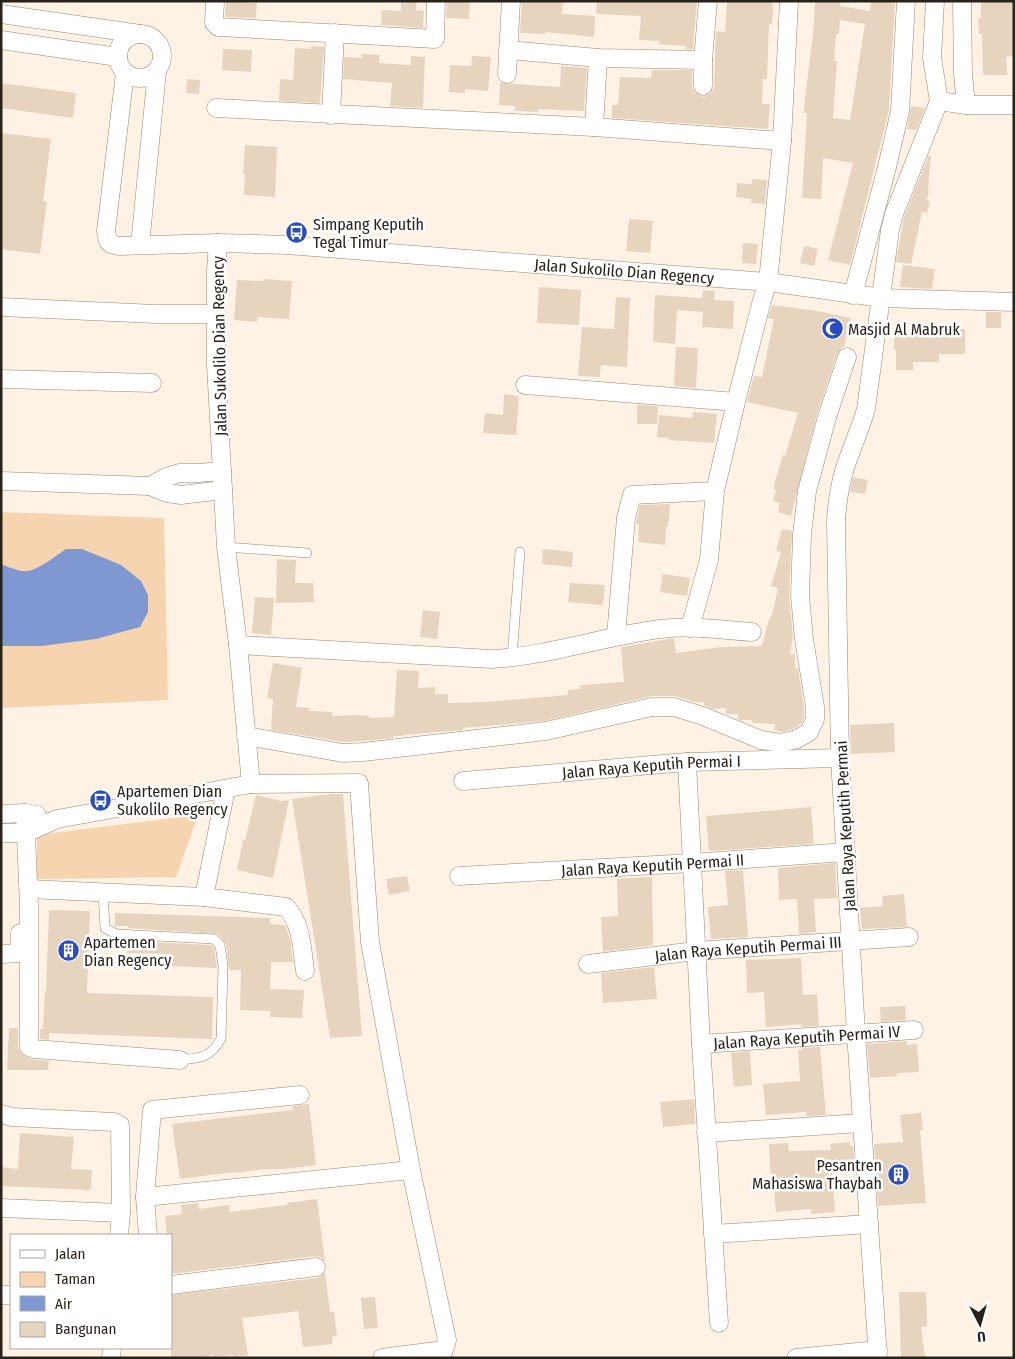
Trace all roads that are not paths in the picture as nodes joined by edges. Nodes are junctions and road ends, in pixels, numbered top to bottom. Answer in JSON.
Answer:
{"nodes":[{"id":1,"x":215,"y":1,"type":"edge"},
{"id":2,"x":436,"y":1,"type":"edge"},
{"id":3,"x":511,"y":1,"type":"edge"},
{"id":4,"x":708,"y":1,"type":"edge"},
{"id":5,"x":789,"y":1,"type":"edge"},
{"id":6,"x":906,"y":1,"type":"edge"},
{"id":7,"x":936,"y":1,"type":"edge"},
{"id":8,"x":962,"y":1,"type":"edge"},
{"id":9,"x":1,"y":14,"type":"edge"},
{"id":10,"x":335,"y":32,"type":"junction"},
{"id":11,"x":140,"y":34,"type":"junction"},
{"id":12,"x":1,"y":40,"type":"edge"},
{"id":13,"x":508,"y":50,"type":"junction"},
{"id":14,"x":598,"y":58,"type":"junction"},
{"id":15,"x":704,"y":60,"type":"junction"},
{"id":16,"x":121,"y":65,"type":"junction"},
{"id":17,"x":157,"y":71,"type":"junction"},
{"id":18,"x":507,"y":74,"type":"dead end"},
{"id":19,"x":704,"y":86,"type":"dead end"},
{"id":20,"x":939,"y":101,"type":"junction"},
{"id":21,"x":966,"y":105,"type":"junction"},
{"id":22,"x":1014,"y":105,"type":"edge"},
{"id":23,"x":216,"y":108,"type":"dead end"},
{"id":24,"x":331,"y":114,"type":"junction"},
{"id":25,"x":594,"y":127,"type":"junction"},
{"id":26,"x":782,"y":141,"type":"junction"},
{"id":27,"x":218,"y":243,"type":"junction"},
{"id":28,"x":140,"y":244,"type":"junction"},
{"id":29,"x":768,"y":282,"type":"junction"},
{"id":30,"x":853,"y":295,"type":"junction"},
{"id":31,"x":882,"y":298,"type":"junction"},
{"id":32,"x":1014,"y":302,"type":"edge"},
{"id":33,"x":1,"y":307,"type":"edge"},
{"id":34,"x":216,"y":314,"type":"junction"},
{"id":35,"x":847,"y":357,"type":"dead end"},
{"id":36,"x":1,"y":379,"type":"edge"},
{"id":37,"x":152,"y":383,"type":"dead end"},
{"id":38,"x":525,"y":385,"type":"dead end"},
{"id":39,"x":736,"y":402,"type":"junction"},
{"id":40,"x":222,"y":471,"type":"junction"},
{"id":41,"x":1,"y":481,"type":"edge"},
{"id":42,"x":150,"y":486,"type":"junction"},
{"id":43,"x":223,"y":490,"type":"junction"},
{"id":44,"x":715,"y":491,"type":"junction"},
{"id":45,"x":226,"y":547,"type":"junction"},
{"id":46,"x":520,"y":552,"type":"dead end"},
{"id":47,"x":306,"y":554,"type":"dead end"},
{"id":48,"x":690,"y":628,"type":"junction"},
{"id":49,"x":752,"y":632,"type":"dead end"},
{"id":50,"x":616,"y":636,"type":"junction"},
{"id":51,"x":238,"y":645,"type":"junction"},
{"id":52,"x":512,"y":658,"type":"junction"},
{"id":53,"x":246,"y":736,"type":"junction"},
{"id":54,"x":840,"y":758,"type":"junction"},
{"id":55,"x":687,"y":762,"type":"junction"},
{"id":56,"x":463,"y":781,"type":"dead end"},
{"id":57,"x":251,"y":784,"type":"junction"},
{"id":58,"x":226,"y":789,"type":"junction"},
{"id":59,"x":25,"y":813,"type":"junction"},
{"id":60,"x":1,"y":814,"type":"edge"},
{"id":61,"x":57,"y":819,"type":"junction"},
{"id":62,"x":1,"y":833,"type":"edge"},
{"id":63,"x":26,"y":833,"type":"junction"},
{"id":64,"x":846,"y":852,"type":"junction"},
{"id":65,"x":691,"y":863,"type":"junction"},
{"id":66,"x":459,"y":876,"type":"dead end"},
{"id":67,"x":104,"y":892,"type":"junction"},
{"id":68,"x":29,"y":897,"type":"junction"},
{"id":69,"x":204,"y":897,"type":"junction"},
{"id":70,"x":909,"y":937,"type":"dead end"},
{"id":71,"x":851,"y":940,"type":"junction"},
{"id":72,"x":696,"y":951,"type":"junction"},
{"id":73,"x":1,"y":954,"type":"edge"},
{"id":74,"x":588,"y":964,"type":"dead end"},
{"id":75,"x":305,"y":971,"type":"dead end"},
{"id":76,"x":914,"y":1030,"type":"dead end"},
{"id":77,"x":856,"y":1033,"type":"junction"},
{"id":78,"x":701,"y":1044,"type":"junction"},
{"id":79,"x":180,"y":1060,"type":"joint"},
{"id":80,"x":300,"y":1095,"type":"dead end"},
{"id":81,"x":1,"y":1114,"type":"edge"},
{"id":82,"x":862,"y":1123,"type":"junction"},
{"id":83,"x":706,"y":1133,"type":"junction"},
{"id":84,"x":410,"y":1170,"type":"junction"},
{"id":85,"x":145,"y":1197,"type":"junction"},
{"id":86,"x":1,"y":1208,"type":"edge"},
{"id":87,"x":121,"y":1213,"type":"junction"},
{"id":88,"x":869,"y":1224,"type":"junction"},
{"id":89,"x":119,"y":1234,"type":"edge"},
{"id":90,"x":148,"y":1234,"type":"edge"},
{"id":91,"x":713,"y":1234,"type":"junction"},
{"id":92,"x":316,"y":1267,"type":"dead end"},
{"id":93,"x":172,"y":1285,"type":"edge"},
{"id":94,"x":719,"y":1323,"type":"dead end"},
{"id":95,"x":878,"y":1354,"type":"edge"},
{"id":96,"x":382,"y":1358,"type":"edge"},
{"id":97,"x":796,"y":1358,"type":"edge"}],
"edges":[{"from":1,"to":10,"type":"street"},
{"from":2,"to":10,"type":"street"},
{"from":3,"to":13,"type":"street"},
{"from":4,"to":15,"type":"street"},
{"from":5,"to":26,"type":"street"},
{"from":6,"to":30,"type":"street"},
{"from":7,"to":20,"type":"street"},
{"from":8,"to":21,"type":"street"},
{"from":9,"to":11,"type":"street"},
{"from":10,"to":24,"type":"street"},
{"from":11,"to":16,"type":"street"},
{"from":11,"to":17,"type":"street"},
{"from":12,"to":16,"type":"street"},
{"from":13,"to":14,"type":"street"},
{"from":13,"to":18,"type":"street"},
{"from":14,"to":15,"type":"street"},
{"from":14,"to":25,"type":"street"},
{"from":15,"to":19,"type":"street"},
{"from":16,"to":17,"type":"street"},
{"from":16,"to":28,"type":"street"},
{"from":17,"to":28,"type":"street"},
{"from":20,"to":21,"type":"street"},
{"from":20,"to":31,"type":"street","name":"Jalan Raya Keputih Permai"},
{"from":21,"to":22,"type":"street"},
{"from":23,"to":24,"type":"street"},
{"from":24,"to":25,"type":"street"},
{"from":25,"to":26,"type":"street"},
{"from":26,"to":29,"type":"street"},
{"from":27,"to":28,"type":"street"},
{"from":27,"to":29,"type":"street","name":"Jalan Sukolilo Dian Regency"},
{"from":27,"to":34,"type":"street","name":"Jalan Sukolilo Dian Regency"},
{"from":29,"to":30,"type":"street","name":"Jalan Sukolilo Dian Regency"},
{"from":29,"to":39,"type":"street"},
{"from":30,"to":31,"type":"street","name":"Jalan Sukolilo Dian Regency"},
{"from":31,"to":32,"type":"street","name":"Jalan Sukolilo Dian Regency"},
{"from":31,"to":54,"type":"street","name":"Jalan Raya Keputih Permai"},
{"from":33,"to":34,"type":"street"},
{"from":34,"to":40,"type":"street","name":"Jalan Sukolilo Dian Regency"},
{"from":35,"to":53,"type":"street"},
{"from":36,"to":37,"type":"street"},
{"from":38,"to":39,"type":"street"},
{"from":39,"to":44,"type":"street"},
{"from":40,"to":42,"type":"street"},
{"from":40,"to":43,"type":"street","name":"Jalan Sukolilo Dian Regency"},
{"from":41,"to":42,"type":"street"},
{"from":42,"to":43,"type":"street"},
{"from":43,"to":45,"type":"street","name":"Jalan Sukolilo Dian Regency"},
{"from":44,"to":48,"type":"street"},
{"from":44,"to":50,"type":"street"},
{"from":45,"to":47,"type":"lane"},
{"from":45,"to":51,"type":"street","name":"Jalan Sukolilo Dian Regency"},
{"from":46,"to":52,"type":"lane"},
{"from":48,"to":49,"type":"street"},
{"from":48,"to":50,"type":"street"},
{"from":50,"to":52,"type":"street"},
{"from":51,"to":52,"type":"street"},
{"from":51,"to":53,"type":"street","name":"Jalan Sukolilo Dian Regency"},
{"from":53,"to":57,"type":"street","name":"Jalan Sukolilo Dian Regency"},
{"from":54,"to":55,"type":"street","name":"Jalan Raya Keputih Permai I"},
{"from":54,"to":64,"type":"street","name":"Jalan Raya Keputih Permai"},
{"from":55,"to":56,"type":"street","name":"Jalan Raya Keputih Permai I"},
{"from":55,"to":65,"type":"street"},
{"from":57,"to":58,"type":"street"},
{"from":57,"to":84,"type":"street"},
{"from":58,"to":61,"type":"street"},
{"from":58,"to":69,"type":"street"},
{"from":59,"to":60,"type":"street"},
{"from":59,"to":61,"type":"street"},
{"from":59,"to":63,"type":"street"},
{"from":61,"to":63,"type":"street"},
{"from":62,"to":63,"type":"street"},
{"from":63,"to":68,"type":"street"},
{"from":64,"to":65,"type":"street","name":"Jalan Raya Keputih Permai II"},
{"from":64,"to":71,"type":"street","name":"Jalan Raya Keputih Permai"},
{"from":65,"to":66,"type":"street","name":"Jalan Raya Keputih Permai II"},
{"from":65,"to":72,"type":"street"},
{"from":67,"to":68,"type":"street"},
{"from":67,"to":69,"type":"street"},
{"from":67,"to":79,"type":"lane"},
{"from":68,"to":73,"type":"street"},
{"from":68,"to":79,"type":"street"},
{"from":69,"to":75,"type":"street"},
{"from":70,"to":71,"type":"street","name":"Jalan Raya Keputih Permai III"},
{"from":71,"to":72,"type":"street","name":"Jalan Raya Keputih Permai III"},
{"from":71,"to":77,"type":"street","name":"Jalan Raya Keputih Permai"},
{"from":72,"to":74,"type":"street","name":"Jalan Raya Keputih Permai III"},
{"from":72,"to":78,"type":"street"},
{"from":76,"to":77,"type":"street","name":"Jalan Raya Keputih Permai IV"},
{"from":77,"to":78,"type":"street","name":"Jalan Raya Keputih Permai IV"},
{"from":77,"to":82,"type":"street","name":"Jalan Raya Keputih Permai"},
{"from":78,"to":83,"type":"street"},
{"from":80,"to":85,"type":"street"},
{"from":81,"to":87,"type":"street"},
{"from":82,"to":83,"type":"street"},
{"from":82,"to":88,"type":"street","name":"Jalan Raya Keputih Permai"},
{"from":83,"to":91,"type":"street"},
{"from":84,"to":85,"type":"street"},
{"from":84,"to":96,"type":"street"},
{"from":85,"to":90,"type":"street"},
{"from":86,"to":87,"type":"street"},
{"from":87,"to":89,"type":"street"},
{"from":88,"to":91,"type":"street"},
{"from":88,"to":95,"type":"street","name":"Jalan Raya Keputih Permai"},
{"from":91,"to":94,"type":"street"},
{"from":92,"to":93,"type":"street"},
{"from":95,"to":97,"type":"street"}]}
